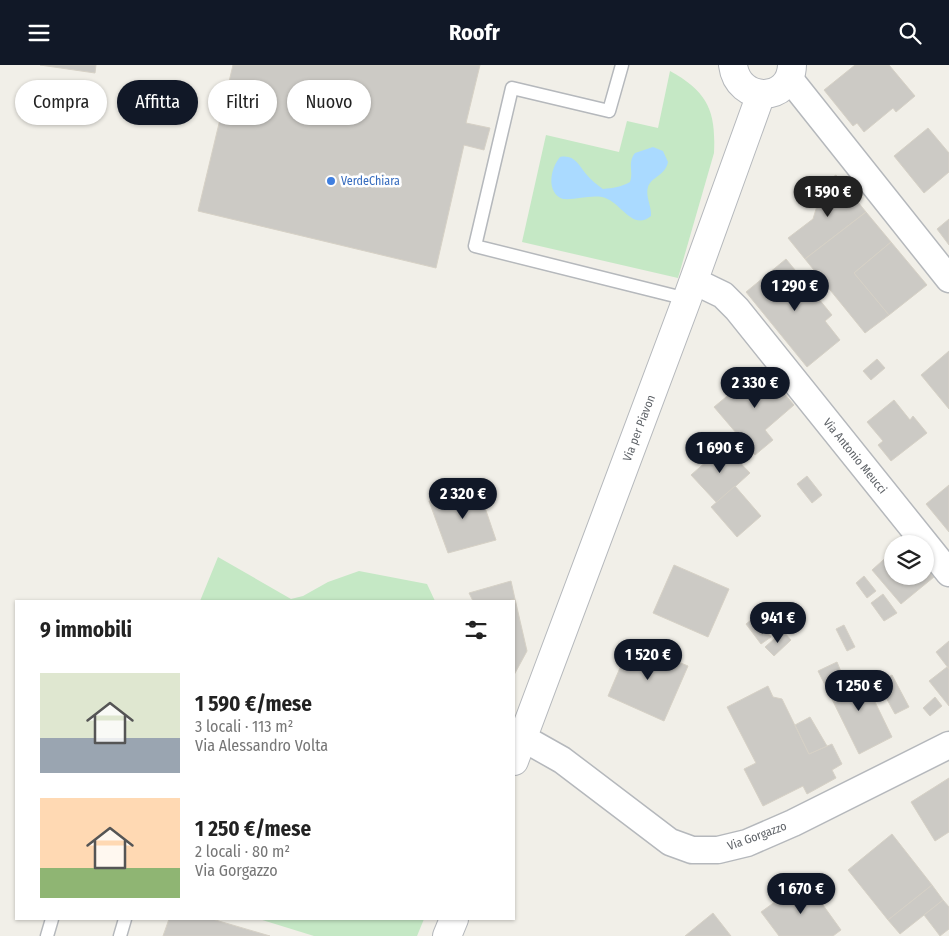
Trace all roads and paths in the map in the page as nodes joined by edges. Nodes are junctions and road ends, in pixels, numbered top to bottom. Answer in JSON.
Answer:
{"nodes":[{"id":1,"x":622,"y":65,"type":"edge"},
{"id":2,"x":733,"y":65,"type":"edge"},
{"id":3,"x":791,"y":72,"type":"edge"},
{"id":4,"x":761,"y":94,"type":"junction"},
{"id":5,"x":949,"y":279,"type":"edge"},
{"id":6,"x":690,"y":290,"type":"junction"},
{"id":7,"x":949,"y":573,"type":"edge"},
{"id":8,"x":949,"y":745,"type":"edge"},
{"id":9,"x":518,"y":749,"type":"edge"},
{"id":10,"x":52,"y":920,"type":"edge"},
{"id":11,"x":126,"y":920,"type":"edge"},
{"id":12,"x":454,"y":920,"type":"edge"},
{"id":13,"x":46,"y":936,"type":"edge"},
{"id":14,"x":120,"y":936,"type":"edge"},
{"id":15,"x":447,"y":936,"type":"edge"}],
"edges":[{"from":1,"to":6,"type":"lane"},
{"from":2,"to":4,"type":"street"},
{"from":3,"to":4,"type":"street"},
{"from":3,"to":5,"type":"street"},
{"from":4,"to":6,"type":"street","name":"Via per Piavon"},
{"from":6,"to":7,"type":"street","name":"Via Antonio Meucci"},
{"from":6,"to":9,"type":"street","name":"Via per Piavon"},
{"from":8,"to":9,"type":"street","name":"Via Gorgazzo"},
{"from":10,"to":13,"type":"lane"},
{"from":11,"to":14,"type":"lane"},
{"from":12,"to":15,"type":"street"}]}
